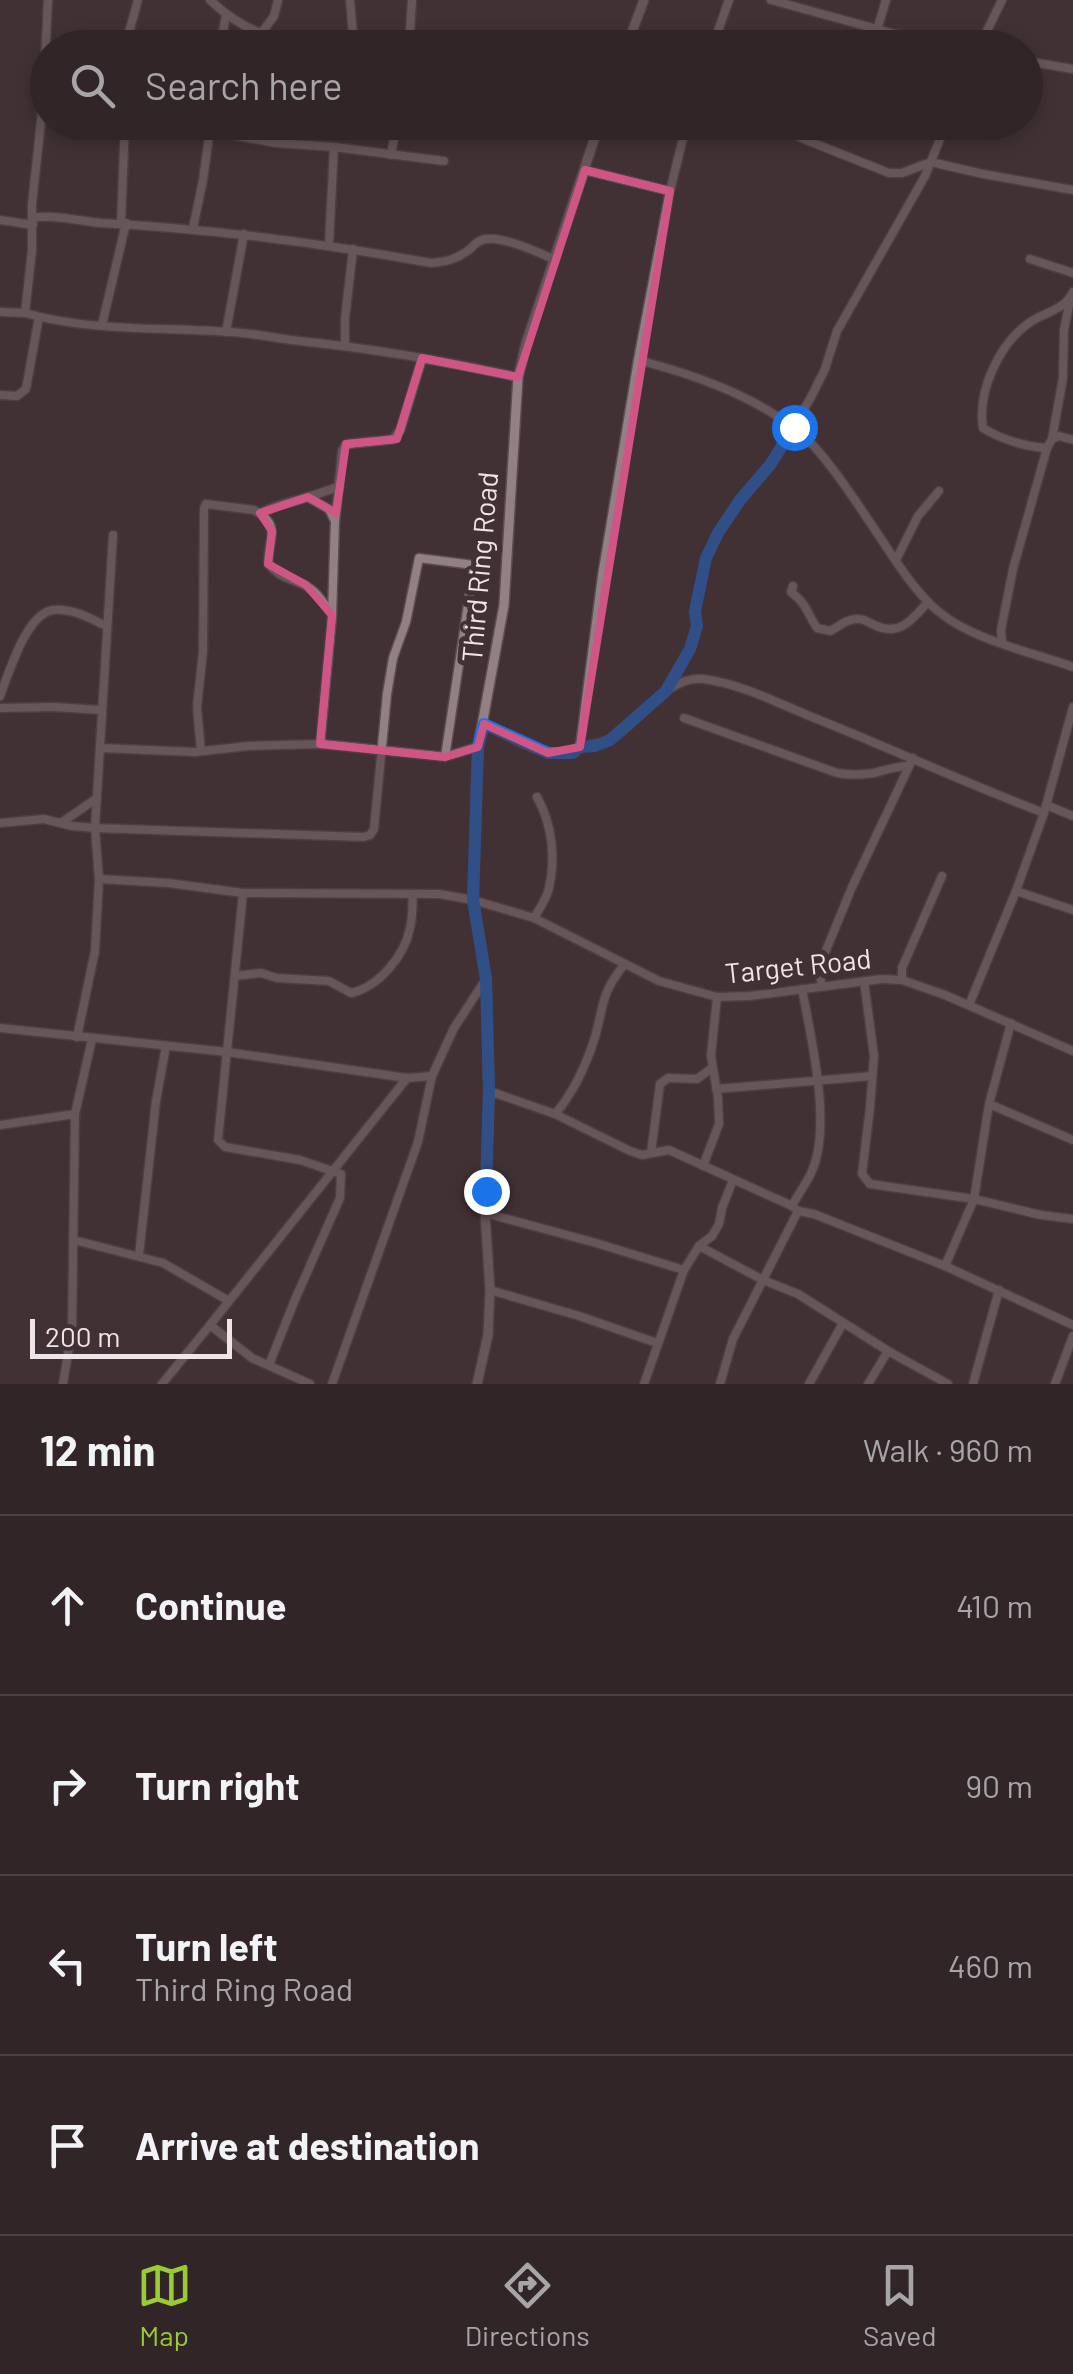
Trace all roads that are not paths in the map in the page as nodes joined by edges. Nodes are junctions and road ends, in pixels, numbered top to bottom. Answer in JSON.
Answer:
{"nodes":[{"id":1,"x":48,"y":0,"type":"edge"},
{"id":2,"x":138,"y":0,"type":"edge"},
{"id":3,"x":210,"y":0,"type":"edge"},
{"id":4,"x":278,"y":0,"type":"edge"},
{"id":5,"x":350,"y":0,"type":"edge"},
{"id":6,"x":412,"y":0,"type":"edge"},
{"id":7,"x":644,"y":0,"type":"edge"},
{"id":8,"x":729,"y":0,"type":"edge"},
{"id":9,"x":771,"y":0,"type":"edge"},
{"id":10,"x":886,"y":0,"type":"edge"},
{"id":11,"x":1002,"y":0,"type":"edge"},
{"id":12,"x":783,"y":2,"type":"edge"},
{"id":13,"x":226,"y":15,"type":"junction"},
{"id":14,"x":47,"y":30,"type":"edge"},
{"id":15,"x":130,"y":30,"type":"edge"},
{"id":16,"x":223,"y":30,"type":"edge"},
{"id":17,"x":252,"y":30,"type":"edge"},
{"id":18,"x":264,"y":30,"type":"edge"},
{"id":19,"x":352,"y":30,"type":"edge"},
{"id":20,"x":410,"y":30,"type":"edge"},
{"id":21,"x":633,"y":30,"type":"edge"},
{"id":22,"x":718,"y":30,"type":"edge"},
{"id":23,"x":876,"y":30,"type":"joint"},
{"id":24,"x":987,"y":30,"type":"edge"},
{"id":25,"x":1043,"y":64,"type":"edge"},
{"id":26,"x":1073,"y":70,"type":"edge"},
{"id":27,"x":39,"y":140,"type":"edge"},
{"id":28,"x":125,"y":140,"type":"edge"},
{"id":29,"x":209,"y":140,"type":"edge"},
{"id":30,"x":264,"y":140,"type":"edge"},
{"id":31,"x":394,"y":140,"type":"edge"},
{"id":32,"x":594,"y":140,"type":"edge"},
{"id":33,"x":683,"y":140,"type":"edge"},
{"id":34,"x":806,"y":140,"type":"edge"},
{"id":35,"x":940,"y":140,"type":"edge"},
{"id":36,"x":334,"y":147,"type":"junction"},
{"id":37,"x":391,"y":155,"type":"junction"},
{"id":38,"x":444,"y":161,"type":"dead end"},
{"id":39,"x":931,"y":162,"type":"junction"},
{"id":40,"x":585,"y":170,"type":"junction"},
{"id":41,"x":1073,"y":190,"type":"edge"},
{"id":42,"x":670,"y":191,"type":"junction"},
{"id":43,"x":0,"y":220,"type":"edge"},
{"id":44,"x":32,"y":222,"type":"junction"},
{"id":45,"x":124,"y":223,"type":"junction"},
{"id":46,"x":193,"y":228,"type":"junction"},
{"id":47,"x":244,"y":234,"type":"junction"},
{"id":48,"x":328,"y":244,"type":"junction"},
{"id":49,"x":353,"y":249,"type":"junction"},
{"id":50,"x":553,"y":259,"type":"junction"},
{"id":51,"x":1030,"y":259,"type":"dead end"},
{"id":52,"x":1073,"y":273,"type":"edge"},
{"id":53,"x":1071,"y":296,"type":"edge"},
{"id":54,"x":0,"y":312,"type":"edge"},
{"id":55,"x":25,"y":313,"type":"junction"},
{"id":56,"x":39,"y":317,"type":"junction"},
{"id":57,"x":102,"y":326,"type":"junction"},
{"id":58,"x":226,"y":332,"type":"junction"},
{"id":59,"x":344,"y":346,"type":"junction"},
{"id":60,"x":422,"y":358,"type":"junction"},
{"id":61,"x":638,"y":360,"type":"junction"},
{"id":62,"x":518,"y":377,"type":"junction"},
{"id":63,"x":0,"y":395,"type":"edge"},
{"id":64,"x":794,"y":427,"type":"junction"},
{"id":65,"x":1073,"y":440,"type":"edge"},
{"id":66,"x":1049,"y":443,"type":"junction"},
{"id":67,"x":339,"y":486,"type":"junction"},
{"id":68,"x":939,"y":491,"type":"dead end"},
{"id":69,"x":308,"y":496,"type":"junction"},
{"id":70,"x":260,"y":513,"type":"junction"},
{"id":71,"x":335,"y":521,"type":"junction"},
{"id":72,"x":113,"y":536,"type":"dead end"},
{"id":73,"x":896,"y":560,"type":"junction"},
{"id":74,"x":793,"y":586,"type":"dead end"},
{"id":75,"x":928,"y":602,"type":"junction"},
{"id":76,"x":332,"y":616,"type":"junction"},
{"id":77,"x":106,"y":626,"type":"junction"},
{"id":78,"x":1002,"y":642,"type":"junction"},
{"id":79,"x":1073,"y":667,"type":"edge"},
{"id":80,"x":666,"y":691,"type":"junction"},
{"id":81,"x":0,"y":696,"type":"edge"},
{"id":82,"x":0,"y":708,"type":"edge"},
{"id":83,"x":1073,"y":708,"type":"edge"},
{"id":84,"x":101,"y":710,"type":"junction"},
{"id":85,"x":684,"y":718,"type":"dead end"},
{"id":86,"x":484,"y":724,"type":"junction"},
{"id":87,"x":320,"y":744,"type":"junction"},
{"id":88,"x":478,"y":747,"type":"junction"},
{"id":89,"x":580,"y":747,"type":"junction"},
{"id":90,"x":100,"y":748,"type":"junction"},
{"id":91,"x":201,"y":751,"type":"junction"},
{"id":92,"x":382,"y":751,"type":"junction"},
{"id":93,"x":445,"y":758,"type":"junction"},
{"id":94,"x":911,"y":762,"type":"junction"},
{"id":95,"x":537,"y":797,"type":"dead end"},
{"id":96,"x":97,"y":798,"type":"junction"},
{"id":97,"x":1045,"y":809,"type":"junction"},
{"id":98,"x":1073,"y":816,"type":"edge"},
{"id":99,"x":0,"y":823,"type":"edge"},
{"id":100,"x":61,"y":823,"type":"junction"},
{"id":101,"x":94,"y":828,"type":"junction"},
{"id":102,"x":942,"y":876,"type":"dead end"},
{"id":103,"x":99,"y":879,"type":"junction"},
{"id":104,"x":1016,"y":891,"type":"junction"},
{"id":105,"x":243,"y":893,"type":"junction"},
{"id":106,"x":412,"y":894,"type":"junction"},
{"id":107,"x":473,"y":900,"type":"junction"},
{"id":108,"x":1073,"y":910,"type":"edge"},
{"id":109,"x":534,"y":918,"type":"junction"},
{"id":110,"x":624,"y":965,"type":"junction"},
{"id":111,"x":235,"y":976,"type":"junction"},
{"id":112,"x":486,"y":979,"type":"junction"},
{"id":113,"x":902,"y":980,"type":"junction"},
{"id":114,"x":864,"y":982,"type":"junction"},
{"id":115,"x":822,"y":985,"type":"junction"},
{"id":116,"x":802,"y":989,"type":"junction"},
{"id":117,"x":716,"y":997,"type":"junction"},
{"id":118,"x":969,"y":1005,"type":"junction"},
{"id":119,"x":1011,"y":1023,"type":"junction"},
{"id":120,"x":0,"y":1028,"type":"edge"},
{"id":121,"x":77,"y":1038,"type":"junction"},
{"id":122,"x":92,"y":1039,"type":"junction"},
{"id":123,"x":166,"y":1046,"type":"junction"},
{"id":124,"x":1073,"y":1051,"type":"edge"},
{"id":125,"x":227,"y":1052,"type":"junction"},
{"id":126,"x":712,"y":1068,"type":"junction"},
{"id":127,"x":432,"y":1076,"type":"junction"},
{"id":128,"x":872,"y":1076,"type":"junction"},
{"id":129,"x":407,"y":1078,"type":"junction"},
{"id":130,"x":819,"y":1081,"type":"junction"},
{"id":131,"x":716,"y":1089,"type":"junction"},
{"id":132,"x":489,"y":1091,"type":"junction"},
{"id":133,"x":989,"y":1104,"type":"junction"},
{"id":134,"x":75,"y":1114,"type":"junction"},
{"id":135,"x":555,"y":1114,"type":"junction"},
{"id":136,"x":0,"y":1125,"type":"edge"},
{"id":137,"x":1073,"y":1140,"type":"edge"},
{"id":138,"x":651,"y":1154,"type":"junction"},
{"id":139,"x":703,"y":1166,"type":"junction"},
{"id":140,"x":333,"y":1170,"type":"junction"},
{"id":141,"x":734,"y":1180,"type":"junction"},
{"id":142,"x":974,"y":1200,"type":"junction"},
{"id":143,"x":795,"y":1209,"type":"junction"},
{"id":144,"x":485,"y":1213,"type":"junction"},
{"id":145,"x":1073,"y":1219,"type":"edge"},
{"id":146,"x":74,"y":1240,"type":"junction"},
{"id":147,"x":699,"y":1246,"type":"junction"},
{"id":148,"x":138,"y":1256,"type":"junction"},
{"id":149,"x":945,"y":1266,"type":"junction"},
{"id":150,"x":684,"y":1270,"type":"junction"},
{"id":151,"x":764,"y":1280,"type":"junction"},
{"id":152,"x":490,"y":1290,"type":"junction"},
{"id":153,"x":999,"y":1290,"type":"junction"},
{"id":154,"x":229,"y":1301,"type":"junction"},
{"id":155,"x":843,"y":1323,"type":"junction"},
{"id":156,"x":210,"y":1325,"type":"junction"},
{"id":157,"x":1073,"y":1325,"type":"edge"},
{"id":158,"x":1073,"y":1336,"type":"edge"},
{"id":159,"x":657,"y":1343,"type":"junction"},
{"id":160,"x":888,"y":1350,"type":"junction"},
{"id":161,"x":269,"y":1365,"type":"junction"},
{"id":162,"x":63,"y":1384,"type":"edge"},
{"id":163,"x":162,"y":1384,"type":"edge"},
{"id":164,"x":310,"y":1384,"type":"edge"},
{"id":165,"x":332,"y":1384,"type":"edge"},
{"id":166,"x":478,"y":1384,"type":"edge"},
{"id":167,"x":644,"y":1384,"type":"edge"},
{"id":168,"x":720,"y":1384,"type":"edge"},
{"id":169,"x":809,"y":1384,"type":"edge"},
{"id":170,"x":868,"y":1384,"type":"edge"},
{"id":171,"x":948,"y":1384,"type":"edge"},
{"id":172,"x":973,"y":1384,"type":"edge"},
{"id":173,"x":1055,"y":1384,"type":"edge"}],
"edges":[{"from":1,"to":14,"type":"street"},
{"from":2,"to":15,"type":"street"},
{"from":3,"to":13,"type":"street"},
{"from":4,"to":18,"type":"street"},
{"from":5,"to":19,"type":"street"},
{"from":6,"to":20,"type":"street"},
{"from":7,"to":21,"type":"street"},
{"from":8,"to":22,"type":"street"},
{"from":9,"to":12,"type":"street"},
{"from":10,"to":23,"type":"street"},
{"from":11,"to":24,"type":"street"},
{"from":12,"to":23,"type":"street"},
{"from":13,"to":16,"type":"street"},
{"from":13,"to":17,"type":"street"},
{"from":25,"to":26,"type":"street"},
{"from":27,"to":44,"type":"street"},
{"from":28,"to":45,"type":"street"},
{"from":29,"to":46,"type":"street"},
{"from":30,"to":36,"type":"street"},
{"from":31,"to":37,"type":"street"},
{"from":32,"to":40,"type":"street","name":"Third Ring Road"},
{"from":33,"to":42,"type":"street"},
{"from":34,"to":39,"type":"street"},
{"from":35,"to":39,"type":"street"},
{"from":36,"to":37,"type":"street"},
{"from":36,"to":48,"type":"street"},
{"from":37,"to":38,"type":"street"},
{"from":39,"to":41,"type":"street"},
{"from":39,"to":64,"type":"street"},
{"from":40,"to":42,"type":"street"},
{"from":40,"to":50,"type":"street","name":"Third Ring Road"},
{"from":42,"to":61,"type":"street"},
{"from":43,"to":44,"type":"street"},
{"from":44,"to":45,"type":"street"},
{"from":44,"to":55,"type":"street"},
{"from":45,"to":46,"type":"street"},
{"from":45,"to":57,"type":"street"},
{"from":46,"to":47,"type":"street"},
{"from":47,"to":48,"type":"street"},
{"from":47,"to":58,"type":"street"},
{"from":48,"to":49,"type":"street"},
{"from":49,"to":50,"type":"street"},
{"from":49,"to":59,"type":"street"},
{"from":50,"to":62,"type":"street","name":"Third Ring Road"},
{"from":51,"to":52,"type":"street"},
{"from":53,"to":66,"type":"street"},
{"from":53,"to":66,"type":"street"},
{"from":54,"to":55,"type":"street"},
{"from":55,"to":56,"type":"street"},
{"from":56,"to":57,"type":"street"},
{"from":56,"to":63,"type":"street"},
{"from":57,"to":58,"type":"street"},
{"from":58,"to":59,"type":"street"},
{"from":59,"to":60,"type":"street"},
{"from":60,"to":62,"type":"street"},
{"from":60,"to":67,"type":"street"},
{"from":61,"to":64,"type":"street"},
{"from":61,"to":89,"type":"street"},
{"from":62,"to":86,"type":"street","name":"Third Ring Road"},
{"from":64,"to":73,"type":"street"},
{"from":64,"to":80,"type":"street"},
{"from":65,"to":66,"type":"street"},
{"from":66,"to":78,"type":"street"},
{"from":67,"to":69,"type":"street"},
{"from":67,"to":71,"type":"street"},
{"from":68,"to":73,"type":"street"},
{"from":69,"to":70,"type":"street"},
{"from":69,"to":71,"type":"street"},
{"from":70,"to":76,"type":"street"},
{"from":70,"to":91,"type":"street"},
{"from":71,"to":76,"type":"street"},
{"from":72,"to":77,"type":"street"},
{"from":73,"to":75,"type":"street"},
{"from":74,"to":75,"type":"street"},
{"from":75,"to":78,"type":"street"},
{"from":76,"to":87,"type":"street"},
{"from":77,"to":81,"type":"street"},
{"from":77,"to":84,"type":"street"},
{"from":78,"to":79,"type":"street"},
{"from":80,"to":89,"type":"street"},
{"from":80,"to":94,"type":"street"},
{"from":82,"to":84,"type":"street"},
{"from":83,"to":97,"type":"street"},
{"from":84,"to":90,"type":"street"},
{"from":85,"to":94,"type":"street"},
{"from":86,"to":88,"type":"street","name":"Third Ring Road"},
{"from":86,"to":89,"type":"street"},
{"from":87,"to":91,"type":"street"},
{"from":87,"to":92,"type":"street"},
{"from":88,"to":93,"type":"street"},
{"from":88,"to":107,"type":"street","name":"Third Ring Road"},
{"from":90,"to":91,"type":"street"},
{"from":90,"to":96,"type":"street"},
{"from":92,"to":93,"type":"street"},
{"from":92,"to":93,"type":"street"},
{"from":92,"to":101,"type":"street"},
{"from":94,"to":97,"type":"street"},
{"from":94,"to":115,"type":"street"},
{"from":95,"to":109,"type":"street"},
{"from":96,"to":100,"type":"street"},
{"from":96,"to":101,"type":"street"},
{"from":97,"to":98,"type":"street"},
{"from":97,"to":104,"type":"street"},
{"from":99,"to":100,"type":"street"},
{"from":100,"to":101,"type":"street"},
{"from":101,"to":103,"type":"street"},
{"from":102,"to":113,"type":"street"},
{"from":103,"to":105,"type":"street","name":"Target Road"},
{"from":103,"to":121,"type":"street"},
{"from":104,"to":108,"type":"street"},
{"from":104,"to":118,"type":"street"},
{"from":105,"to":106,"type":"street","name":"Target Road"},
{"from":105,"to":111,"type":"street"},
{"from":106,"to":107,"type":"street","name":"Target Road"},
{"from":106,"to":111,"type":"street"},
{"from":107,"to":109,"type":"street","name":"Target Road"},
{"from":107,"to":112,"type":"street","name":"Third Ring Road"},
{"from":109,"to":110,"type":"street","name":"Target Road"},
{"from":110,"to":117,"type":"street","name":"Target Road"},
{"from":110,"to":135,"type":"street"},
{"from":111,"to":125,"type":"street"},
{"from":112,"to":127,"type":"street"},
{"from":112,"to":132,"type":"street","name":"Third Ring Road"},
{"from":113,"to":114,"type":"street","name":"Target Road"},
{"from":113,"to":118,"type":"street","name":"Target Road"},
{"from":114,"to":115,"type":"street","name":"Target Road"},
{"from":114,"to":128,"type":"street"},
{"from":115,"to":116,"type":"street","name":"Target Road"},
{"from":116,"to":117,"type":"street","name":"Target Road"},
{"from":116,"to":130,"type":"street"},
{"from":117,"to":126,"type":"street"},
{"from":118,"to":119,"type":"street","name":"Target Road"},
{"from":119,"to":124,"type":"street","name":"Target Road"},
{"from":119,"to":133,"type":"street"},
{"from":120,"to":121,"type":"street"},
{"from":121,"to":122,"type":"street"},
{"from":122,"to":123,"type":"street"},
{"from":122,"to":134,"type":"street"},
{"from":123,"to":125,"type":"street"},
{"from":123,"to":148,"type":"street"},
{"from":125,"to":129,"type":"street"},
{"from":125,"to":140,"type":"street"},
{"from":126,"to":131,"type":"street"},
{"from":126,"to":138,"type":"street"},
{"from":127,"to":129,"type":"street"},
{"from":127,"to":165,"type":"street"},
{"from":128,"to":130,"type":"street"},
{"from":128,"to":142,"type":"street"},
{"from":129,"to":140,"type":"street"},
{"from":130,"to":131,"type":"street"},
{"from":130,"to":143,"type":"street"},
{"from":131,"to":139,"type":"street"},
{"from":132,"to":135,"type":"street"},
{"from":132,"to":144,"type":"street","name":"Third Ring Road"},
{"from":133,"to":137,"type":"street"},
{"from":133,"to":142,"type":"street"},
{"from":134,"to":136,"type":"street"},
{"from":134,"to":146,"type":"street"},
{"from":135,"to":138,"type":"street"},
{"from":138,"to":139,"type":"street"},
{"from":139,"to":141,"type":"street"},
{"from":140,"to":154,"type":"street"},
{"from":140,"to":161,"type":"street"},
{"from":141,"to":143,"type":"street"},
{"from":141,"to":147,"type":"street"},
{"from":142,"to":145,"type":"street"},
{"from":142,"to":149,"type":"street"},
{"from":143,"to":149,"type":"street"},
{"from":143,"to":151,"type":"street"},
{"from":144,"to":150,"type":"street"},
{"from":144,"to":152,"type":"street","name":"Third Ring Road"},
{"from":146,"to":148,"type":"street"},
{"from":146,"to":162,"type":"street"},
{"from":147,"to":150,"type":"street"},
{"from":147,"to":151,"type":"street"},
{"from":148,"to":154,"type":"street"},
{"from":149,"to":153,"type":"street"},
{"from":150,"to":159,"type":"street"},
{"from":151,"to":155,"type":"street"},
{"from":151,"to":168,"type":"street"},
{"from":152,"to":159,"type":"street"},
{"from":152,"to":166,"type":"street","name":"Third Ring Road"},
{"from":153,"to":157,"type":"street"},
{"from":153,"to":172,"type":"street"},
{"from":154,"to":156,"type":"street"},
{"from":155,"to":160,"type":"street"},
{"from":155,"to":169,"type":"street"},
{"from":156,"to":161,"type":"street"},
{"from":156,"to":163,"type":"street"},
{"from":158,"to":173,"type":"street"},
{"from":159,"to":167,"type":"street"},
{"from":160,"to":170,"type":"street"},
{"from":160,"to":171,"type":"street"},
{"from":161,"to":164,"type":"street"}]}
